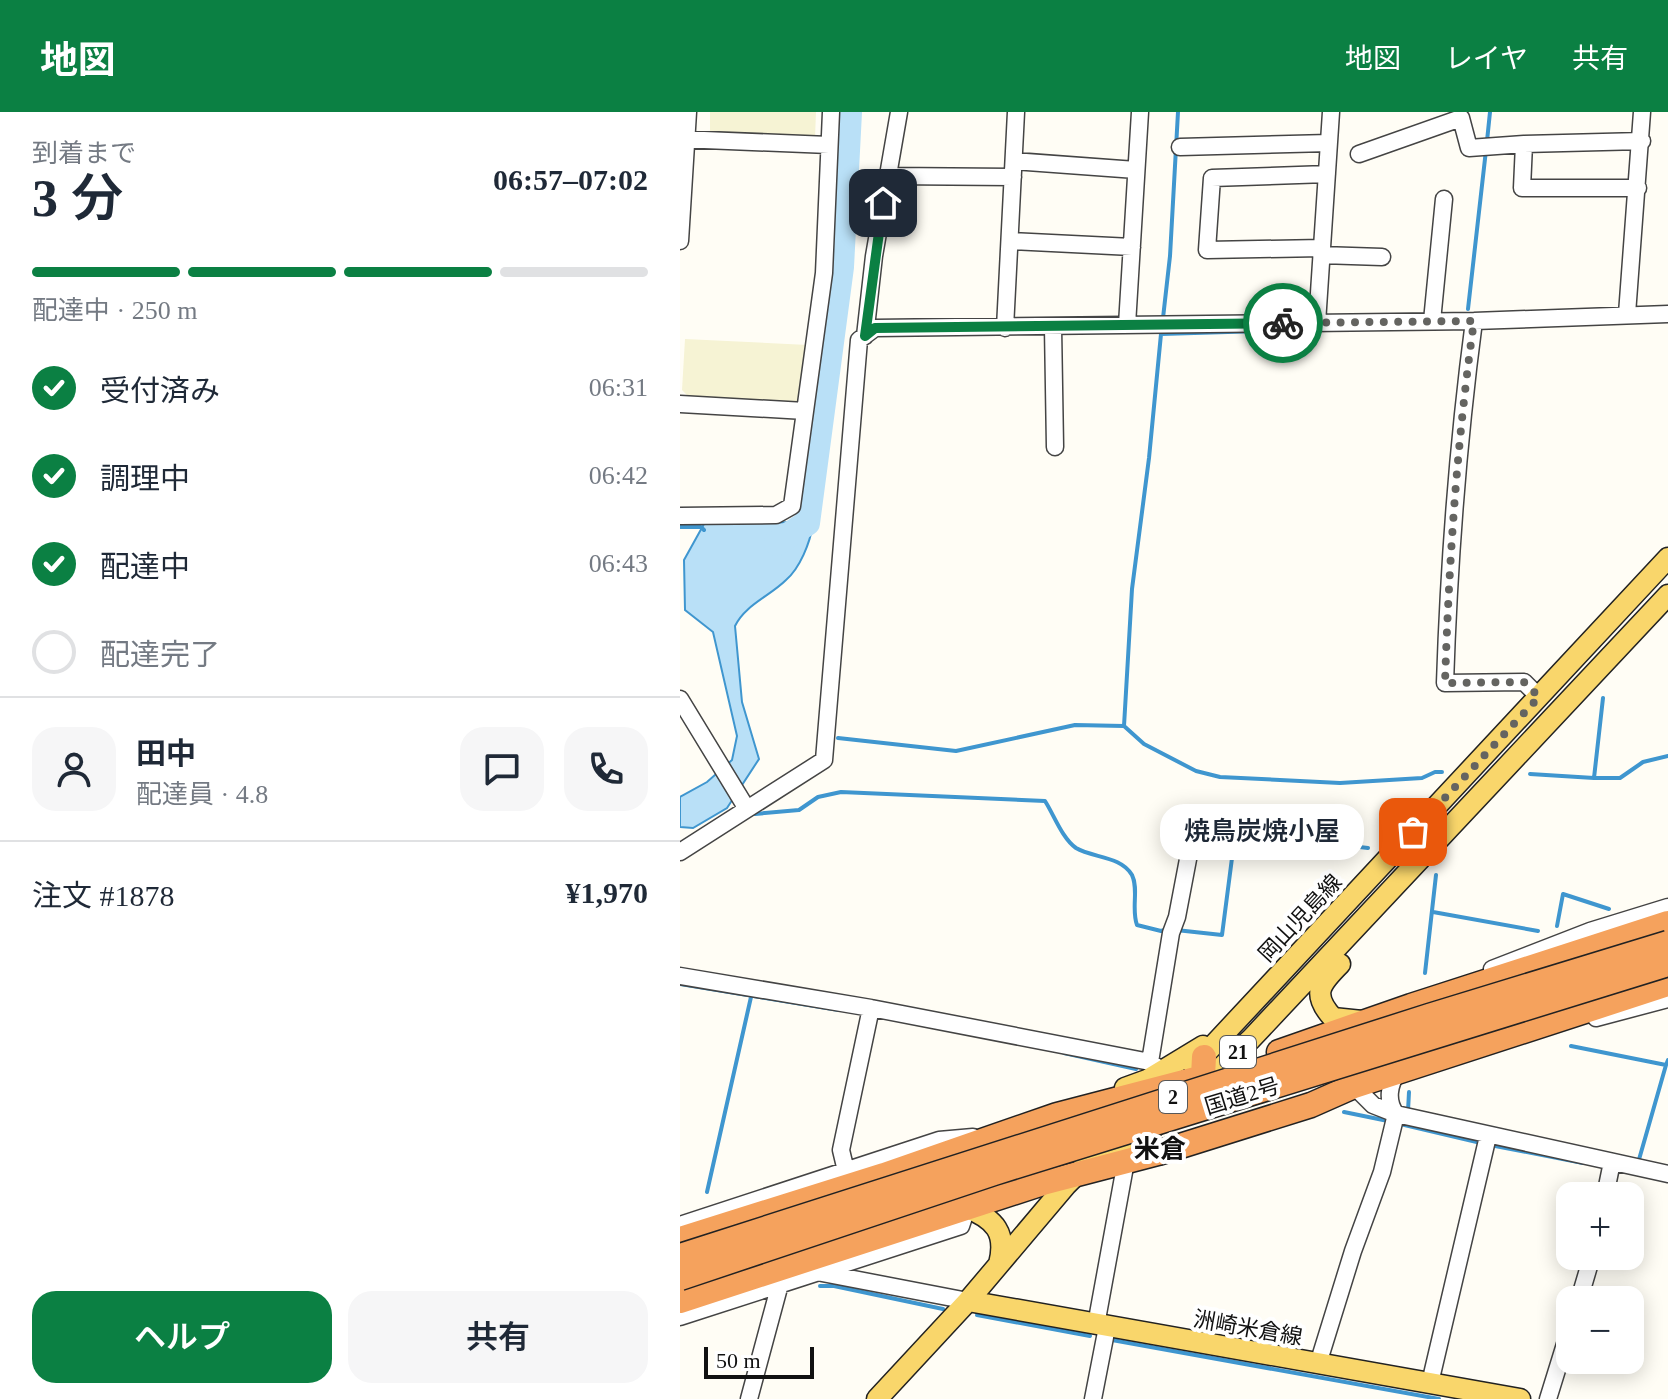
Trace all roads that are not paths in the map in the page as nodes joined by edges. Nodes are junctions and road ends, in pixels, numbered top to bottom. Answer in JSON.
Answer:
{"nodes":[{"id":1,"x":688,"y":112,"type":"edge"},
{"id":2,"x":831,"y":112,"type":"edge"},
{"id":3,"x":899,"y":112,"type":"edge"},
{"id":4,"x":1016,"y":112,"type":"edge"},
{"id":5,"x":1140,"y":112,"type":"edge"},
{"id":6,"x":1331,"y":112,"type":"edge"},
{"id":7,"x":1642,"y":112,"type":"edge"},
{"id":8,"x":684,"y":139,"type":"edge"},
{"id":9,"x":1642,"y":141,"type":"junction"},
{"id":10,"x":1329,"y":143,"type":"junction"},
{"id":11,"x":1524,"y":144,"type":"junction"},
{"id":12,"x":829,"y":145,"type":"junction"},
{"id":13,"x":1180,"y":147,"type":"dead end"},
{"id":14,"x":1359,"y":154,"type":"dead end"},
{"id":15,"x":1013,"y":169,"type":"junction"},
{"id":16,"x":1136,"y":170,"type":"junction"},
{"id":17,"x":1327,"y":174,"type":"junction"},
{"id":18,"x":888,"y":176,"type":"junction"},
{"id":19,"x":1638,"y":188,"type":"junction"},
{"id":20,"x":1444,"y":199,"type":"dead end"},
{"id":21,"x":680,"y":241,"type":"edge"},
{"id":22,"x":1010,"y":241,"type":"junction"},
{"id":23,"x":1132,"y":247,"type":"junction"},
{"id":24,"x":1321,"y":252,"type":"junction"},
{"id":25,"x":1382,"y":257,"type":"dead end"},
{"id":26,"x":1627,"y":314,"type":"junction"},
{"id":27,"x":1668,"y":314,"type":"edge"},
{"id":28,"x":1432,"y":321,"type":"junction"},
{"id":29,"x":1474,"y":321,"type":"junction"},
{"id":30,"x":1317,"y":323,"type":"junction"},
{"id":31,"x":1127,"y":325,"type":"junction"},
{"id":32,"x":1053,"y":327,"type":"junction"},
{"id":33,"x":1005,"y":328,"type":"junction"},
{"id":34,"x":865,"y":336,"type":"junction"},
{"id":35,"x":680,"y":404,"type":"edge"},
{"id":36,"x":805,"y":411,"type":"junction"},
{"id":37,"x":1055,"y":447,"type":"dead end"},
{"id":38,"x":680,"y":516,"type":"edge"},
{"id":39,"x":1668,"y":558,"type":"edge"},
{"id":40,"x":1668,"y":595,"type":"edge"},
{"id":41,"x":1539,"y":697,"type":"junction"},
{"id":42,"x":680,"y":699,"type":"edge"},
{"id":43,"x":743,"y":802,"type":"junction"},
{"id":44,"x":1193,"y":833,"type":"dead end"},
{"id":45,"x":680,"y":852,"type":"edge"},
{"id":46,"x":1668,"y":907,"type":"edge"},
{"id":47,"x":1361,"y":921,"type":"junction"},
{"id":48,"x":1668,"y":923,"type":"edge"},
{"id":49,"x":1668,"y":943,"type":"edge"},
{"id":50,"x":1668,"y":964,"type":"edge"},
{"id":51,"x":680,"y":976,"type":"edge"},
{"id":52,"x":1668,"y":984,"type":"edge"},
{"id":53,"x":1668,"y":999,"type":"edge"},
{"id":54,"x":1411,"y":1006,"type":"junction"},
{"id":55,"x":870,"y":1013,"type":"junction"},
{"id":56,"x":1375,"y":1020,"type":"junction"},
{"id":57,"x":1542,"y":1023,"type":"junction"},
{"id":58,"x":1232,"y":1026,"type":"junction"},
{"id":59,"x":1208,"y":1072,"type":"junction"},
{"id":60,"x":1398,"y":1072,"type":"junction"},
{"id":61,"x":1160,"y":1073,"type":"junction"},
{"id":62,"x":1354,"y":1086,"type":"junction"},
{"id":63,"x":1057,"y":1115,"type":"junction"},
{"id":64,"x":1400,"y":1118,"type":"junction"},
{"id":65,"x":994,"y":1134,"type":"junction"},
{"id":66,"x":1487,"y":1141,"type":"junction"},
{"id":67,"x":1112,"y":1157,"type":"junction"},
{"id":68,"x":1611,"y":1167,"type":"junction"},
{"id":69,"x":846,"y":1171,"type":"junction"},
{"id":70,"x":1075,"y":1174,"type":"junction"},
{"id":71,"x":1668,"y":1174,"type":"edge"},
{"id":72,"x":1608,"y":1182,"type":"edge"},
{"id":73,"x":1057,"y":1195,"type":"junction"},
{"id":74,"x":967,"y":1208,"type":"junction"},
{"id":75,"x":680,"y":1225,"type":"edge"},
{"id":76,"x":680,"y":1239,"type":"edge"},
{"id":77,"x":680,"y":1256,"type":"edge"},
{"id":78,"x":999,"y":1264,"type":"junction"},
{"id":79,"x":821,"y":1273,"type":"junction"},
{"id":80,"x":680,"y":1278,"type":"edge"},
{"id":81,"x":770,"y":1279,"type":"junction"},
{"id":82,"x":680,"y":1301,"type":"edge"},
{"id":83,"x":968,"y":1301,"type":"junction"},
{"id":84,"x":680,"y":1317,"type":"edge"},
{"id":85,"x":1102,"y":1326,"type":"junction"},
{"id":86,"x":1318,"y":1364,"type":"junction"},
{"id":87,"x":1556,"y":1373,"type":"edge"},
{"id":88,"x":1430,"y":1383,"type":"junction"},
{"id":89,"x":749,"y":1399,"type":"edge"},
{"id":90,"x":877,"y":1399,"type":"edge"},
{"id":91,"x":1093,"y":1399,"type":"edge"},
{"id":92,"x":1520,"y":1399,"type":"edge"},
{"id":93,"x":1548,"y":1399,"type":"edge"}],
"edges":[{"from":1,"to":8,"type":"street"},
{"from":2,"to":12,"type":"street"},
{"from":3,"to":18,"type":"street"},
{"from":4,"to":15,"type":"street"},
{"from":5,"to":16,"type":"street"},
{"from":6,"to":10,"type":"street"},
{"from":7,"to":9,"type":"street"},
{"from":8,"to":12,"type":"street"},
{"from":8,"to":21,"type":"street"},
{"from":9,"to":11,"type":"street"},
{"from":9,"to":19,"type":"street"},
{"from":10,"to":13,"type":"street"},
{"from":10,"to":17,"type":"street"},
{"from":11,"to":14,"type":"street"},
{"from":11,"to":19,"type":"street"},
{"from":12,"to":36,"type":"street"},
{"from":15,"to":16,"type":"street"},
{"from":15,"to":18,"type":"street"},
{"from":15,"to":22,"type":"street"},
{"from":16,"to":23,"type":"street"},
{"from":17,"to":24,"type":"street"},
{"from":17,"to":24,"type":"street"},
{"from":18,"to":34,"type":"street"},
{"from":19,"to":26,"type":"street"},
{"from":20,"to":28,"type":"street"},
{"from":22,"to":23,"type":"street"},
{"from":22,"to":33,"type":"street"},
{"from":23,"to":31,"type":"street"},
{"from":24,"to":25,"type":"street"},
{"from":24,"to":30,"type":"street"},
{"from":26,"to":27,"type":"street"},
{"from":26,"to":29,"type":"street"},
{"from":28,"to":29,"type":"street"},
{"from":28,"to":30,"type":"street"},
{"from":29,"to":41,"type":"street"},
{"from":30,"to":31,"type":"street"},
{"from":31,"to":32,"type":"street"},
{"from":32,"to":33,"type":"street"},
{"from":32,"to":37,"type":"street"},
{"from":33,"to":34,"type":"street"},
{"from":34,"to":43,"type":"street"},
{"from":35,"to":36,"type":"street"},
{"from":36,"to":38,"type":"street"},
{"from":39,"to":41,"type":"main road","name":"岡山児島線","number":"21"},
{"from":40,"to":47,"type":"main road","name":"岡山児島線","number":"21"},
{"from":41,"to":58,"type":"main road","name":"岡山児島線","number":"21"},
{"from":42,"to":43,"type":"street"},
{"from":43,"to":45,"type":"street"},
{"from":44,"to":61,"type":"street"},
{"from":46,"to":54,"type":"street"},
{"from":47,"to":56,"type":"main road"},
{"from":47,"to":59,"type":"main road","name":"岡山児島線","number":"21"},
{"from":48,"to":54,"type":"highway"},
{"from":49,"to":77,"type":"highway","name":"国道2号","number":"2","bridge":true},
{"from":50,"to":80,"type":"highway","name":"国道2号","number":"2","bridge":true},
{"from":51,"to":55,"type":"street"},
{"from":52,"to":57,"type":"highway"},
{"from":53,"to":57,"type":"street"},
{"from":54,"to":56,"type":"highway"},
{"from":55,"to":61,"type":"street"},
{"from":55,"to":69,"type":"street"},
{"from":56,"to":59,"type":"highway"},
{"from":57,"to":60,"type":"highway"},
{"from":58,"to":59,"type":"main road","name":"岡山児島線","number":"21"},
{"from":58,"to":61,"type":"main road","name":"岡山児島線"},
{"from":59,"to":61,"type":"highway"},
{"from":59,"to":62,"type":"highway"},
{"from":59,"to":67,"type":"main road","name":"岡山児島線","number":"21"},
{"from":60,"to":62,"type":"highway"},
{"from":60,"to":64,"type":"street"},
{"from":61,"to":63,"type":"highway"},
{"from":61,"to":67,"type":"main road","name":"岡山児島線","number":"21"},
{"from":62,"to":64,"type":"street"},
{"from":62,"to":67,"type":"highway"},
{"from":63,"to":65,"type":"highway"},
{"from":63,"to":67,"type":"highway"},
{"from":64,"to":66,"type":"street"},
{"from":64,"to":86,"type":"street"},
{"from":65,"to":69,"type":"street"},
{"from":65,"to":76,"type":"highway"},
{"from":66,"to":68,"type":"street"},
{"from":66,"to":88,"type":"street"},
{"from":67,"to":70,"type":"highway"},
{"from":67,"to":70,"type":"main road","name":"岡山児島線","number":"21"},
{"from":67,"to":73,"type":"main road","name":"岡山児島線","number":"21"},
{"from":67,"to":85,"type":"street"},
{"from":68,"to":71,"type":"street"},
{"from":68,"to":72,"type":"street"},
{"from":69,"to":75,"type":"street"},
{"from":70,"to":73,"type":"main road","name":"岡山児島線","number":"21"},
{"from":70,"to":74,"type":"highway"},
{"from":73,"to":78,"type":"main road","name":"岡山児島線","number":"21"},
{"from":74,"to":78,"type":"main road"},
{"from":74,"to":79,"type":"street"},
{"from":74,"to":81,"type":"highway"},
{"from":78,"to":83,"type":"main road","name":"岡山児島線","number":"21"},
{"from":79,"to":81,"type":"street"},
{"from":79,"to":83,"type":"street"},
{"from":81,"to":82,"type":"highway"},
{"from":81,"to":84,"type":"street"},
{"from":81,"to":89,"type":"street"},
{"from":83,"to":85,"type":"main road","name":"洲崎米倉線"},
{"from":83,"to":90,"type":"main road","name":"岡山児島線","number":"21"},
{"from":85,"to":86,"type":"main road","name":"洲崎米倉線"},
{"from":85,"to":91,"type":"street"},
{"from":86,"to":88,"type":"main road","name":"洲崎米倉線"},
{"from":87,"to":93,"type":"street"},
{"from":88,"to":92,"type":"main road","name":"洲崎米倉線"}]}
